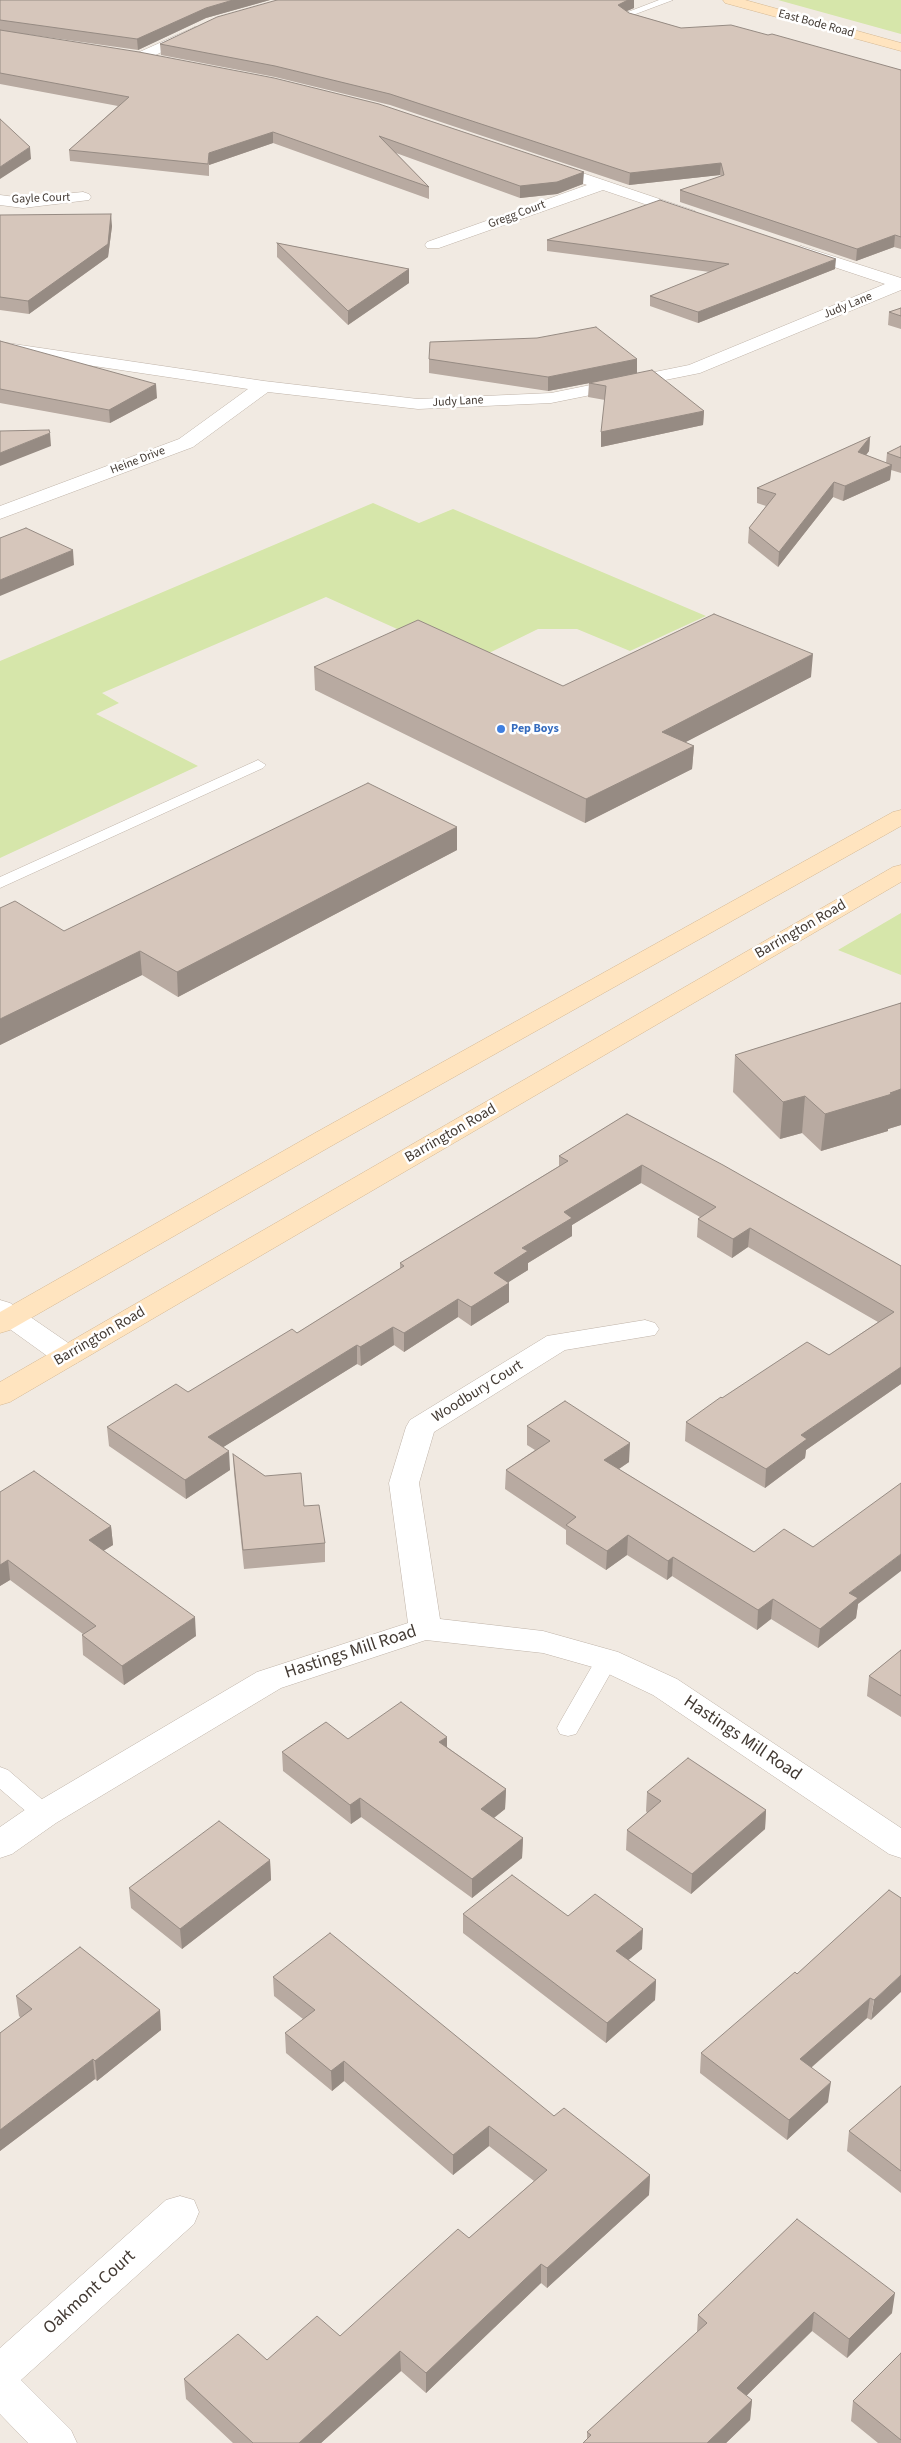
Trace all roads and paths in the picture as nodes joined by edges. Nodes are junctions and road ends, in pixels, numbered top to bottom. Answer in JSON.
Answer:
{"nodes":[{"id":1,"x":668,"y":0,"type":"edge"},
{"id":2,"x":730,"y":0,"type":"edge"},
{"id":3,"x":212,"y":23,"type":"edge"},
{"id":4,"x":656,"y":27,"type":"edge"},
{"id":5,"x":901,"y":47,"type":"edge"},
{"id":6,"x":121,"y":54,"type":"edge"},
{"id":7,"x":140,"y":57,"type":"junction"},
{"id":8,"x":168,"y":62,"type":"edge"},
{"id":9,"x":536,"y":162,"type":"edge"},
{"id":10,"x":602,"y":185,"type":"junction"},
{"id":11,"x":83,"y":197,"type":"dead end"},
{"id":12,"x":0,"y":200,"type":"edge"},
{"id":13,"x":704,"y":219,"type":"edge"},
{"id":14,"x":433,"y":245,"type":"dead end"},
{"id":15,"x":789,"y":247,"type":"edge"},
{"id":16,"x":901,"y":284,"type":"edge"},
{"id":17,"x":0,"y":347,"type":"edge"},
{"id":18,"x":264,"y":386,"type":"junction"},
{"id":19,"x":0,"y":513,"type":"edge"},
{"id":20,"x":258,"y":765,"type":"dead end"},
{"id":21,"x":901,"y":816,"type":"edge"},
{"id":22,"x":901,"y":872,"type":"edge"},
{"id":23,"x":0,"y":883,"type":"edge"},
{"id":24,"x":4,"y":1317,"type":"edge"},
{"id":25,"x":645,"y":1329,"type":"dead end"},
{"id":26,"x":67,"y":1356,"type":"junction"},
{"id":27,"x":0,"y":1395,"type":"edge"},
{"id":28,"x":425,"y":1629,"type":"junction"},
{"id":29,"x":607,"y":1660,"type":"junction"},
{"id":30,"x":568,"y":1728,"type":"dead end"},
{"id":31,"x":0,"y":1776,"type":"edge"},
{"id":32,"x":44,"y":1814,"type":"junction"},
{"id":33,"x":0,"y":1845,"type":"edge"},
{"id":34,"x":901,"y":1845,"type":"edge"},
{"id":35,"x":180,"y":2212,"type":"dead end"},
{"id":36,"x":0,"y":2373,"type":"edge"},
{"id":37,"x":0,"y":2386,"type":"edge"},
{"id":38,"x":56,"y":2443,"type":"edge"}],
"edges":[{"from":1,"to":4,"type":"lane"},
{"from":2,"to":5,"type":"main road","name":"East Bode Road"},
{"from":3,"to":7,"type":"street"},
{"from":6,"to":7,"type":"street"},
{"from":7,"to":8,"type":"street"},
{"from":9,"to":10,"type":"street"},
{"from":10,"to":13,"type":"street"},
{"from":10,"to":14,"type":"street","name":"Gregg Court"},
{"from":11,"to":12,"type":"street","name":"Gayle Court"},
{"from":15,"to":16,"type":"street"},
{"from":16,"to":18,"type":"street","name":"Judy Lane"},
{"from":17,"to":18,"type":"street","name":"Judy Lane"},
{"from":18,"to":19,"type":"street","name":"Heine Drive"},
{"from":20,"to":23,"type":"lane"},
{"from":21,"to":24,"type":"main road"},
{"from":22,"to":26,"type":"main road","name":"Barrington Road"},
{"from":24,"to":26,"type":"street"},
{"from":25,"to":28,"type":"street","name":"Woodbury Court"},
{"from":26,"to":27,"type":"main road","name":"Barrington Road"},
{"from":28,"to":29,"type":"street","name":"Hastings Mill Road"},
{"from":28,"to":32,"type":"street","name":"Hastings Mill Road"},
{"from":29,"to":30,"type":"lane"},
{"from":29,"to":34,"type":"street","name":"Hastings Mill Road"},
{"from":31,"to":32,"type":"lane"},
{"from":32,"to":33,"type":"street","name":"Hastings Mill Road"},
{"from":35,"to":36,"type":"street","name":"Oakmont Court"},
{"from":37,"to":38,"type":"street"}]}
